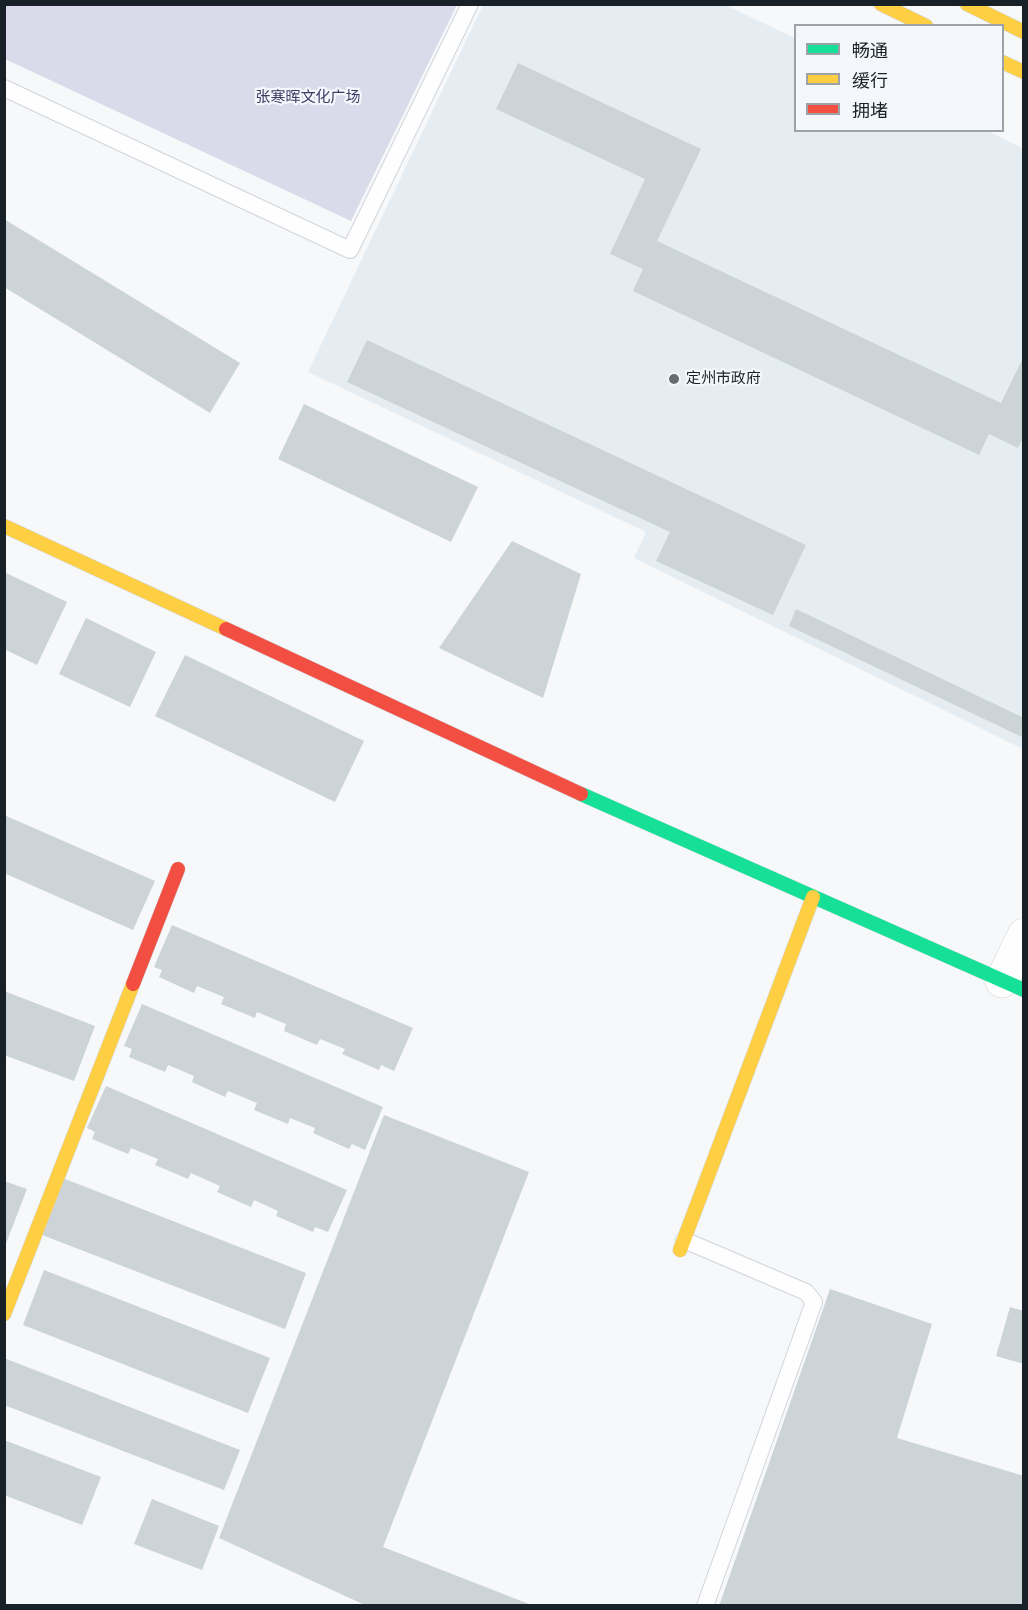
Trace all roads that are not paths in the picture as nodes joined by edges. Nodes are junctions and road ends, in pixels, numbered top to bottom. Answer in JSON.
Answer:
{"nodes":[{"id":1,"x":470,"y":4,"type":"edge"},
{"id":2,"x":881,"y":4,"type":"edge"},
{"id":3,"x":967,"y":4,"type":"edge"},
{"id":4,"x":922,"y":24,"type":"edge"},
{"id":5,"x":1023,"y":32,"type":"edge"},
{"id":6,"x":1004,"y":63,"type":"edge"},
{"id":7,"x":1023,"y":72,"type":"edge"},
{"id":8,"x":4,"y":88,"type":"edge"},
{"id":9,"x":4,"y":526,"type":"edge"},
{"id":10,"x":178,"y":869,"type":"dead end"},
{"id":11,"x":813,"y":897,"type":"junction"},
{"id":12,"x":1023,"y":935,"type":"edge"},
{"id":13,"x":1013,"y":986,"type":"edge"},
{"id":14,"x":682,"y":1245,"type":"joint"},
{"id":15,"x":4,"y":1314,"type":"edge"},
{"id":16,"x":705,"y":1605,"type":"edge"}],
"edges":[{"from":1,"to":8,"type":"lane"},
{"from":2,"to":4,"type":"street"},
{"from":3,"to":5,"type":"street"},
{"from":6,"to":7,"type":"street"},
{"from":9,"to":11,"type":"street"},
{"from":10,"to":15,"type":"street"},
{"from":11,"to":13,"type":"street"},
{"from":11,"to":14,"type":"street"},
{"from":12,"to":13,"type":"street"},
{"from":14,"to":16,"type":"lane"}]}
